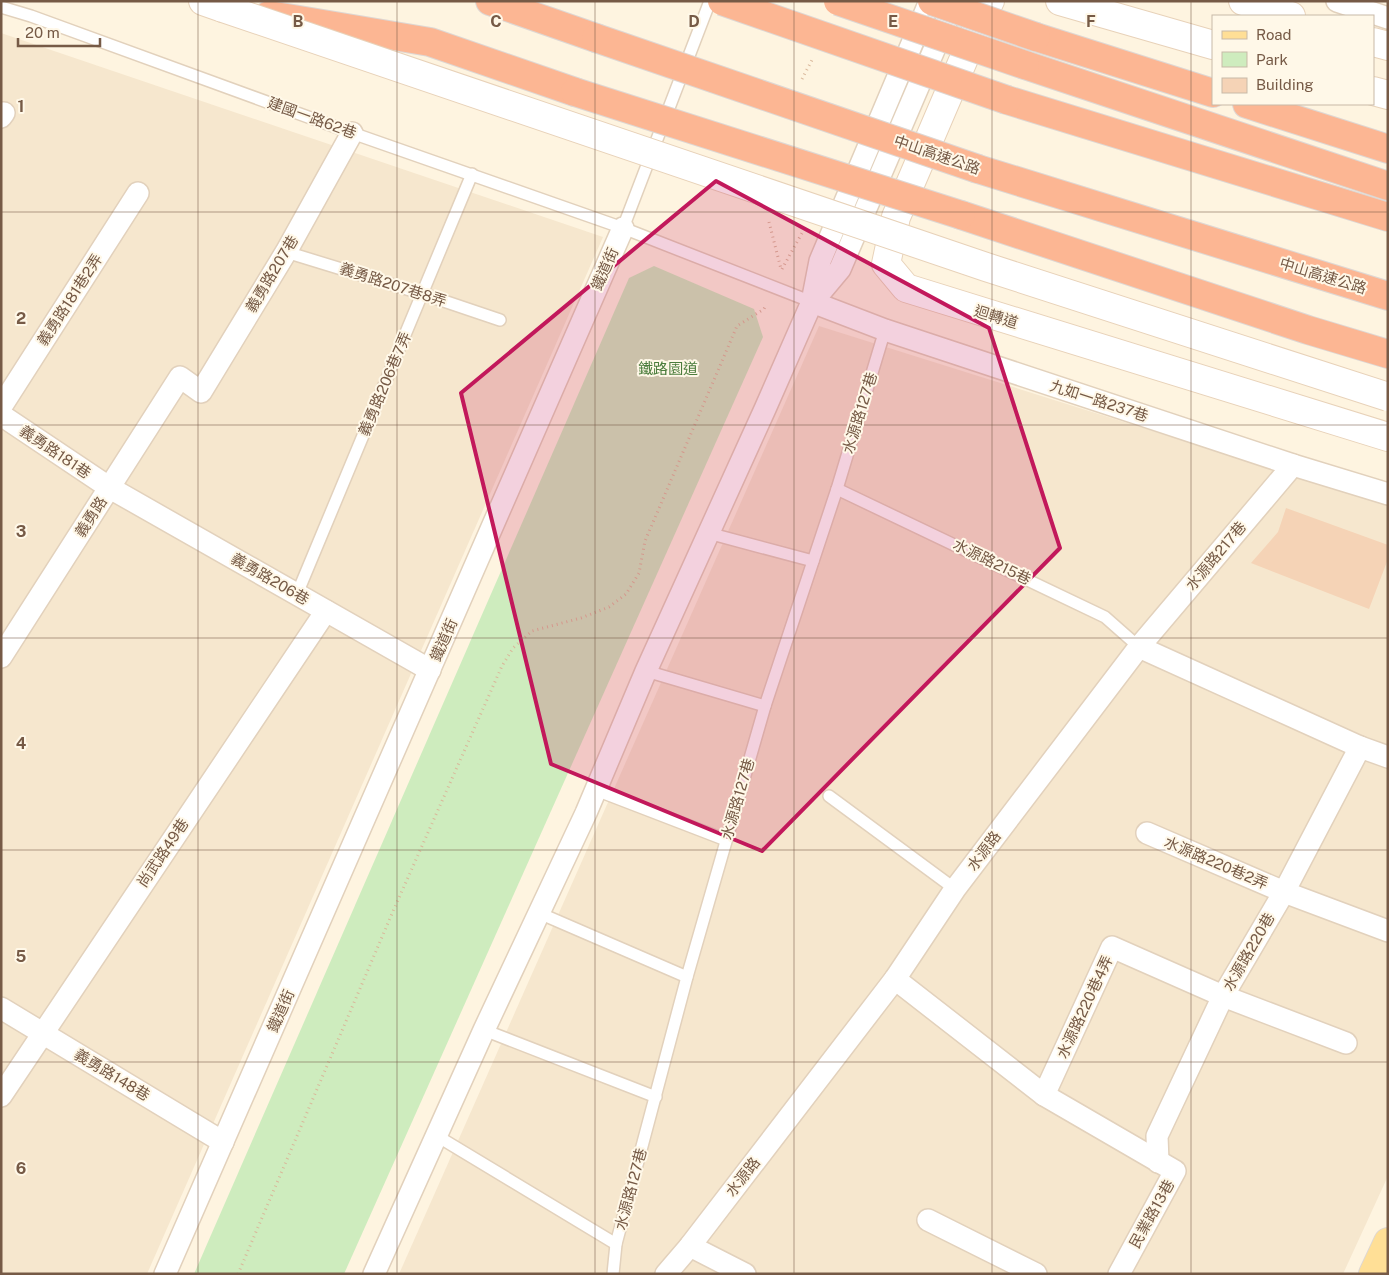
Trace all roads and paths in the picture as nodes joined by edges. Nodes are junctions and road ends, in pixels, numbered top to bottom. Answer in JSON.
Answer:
{"nodes":[{"id":1,"x":490,"y":1,"type":"edge"},
{"id":2,"x":710,"y":1,"type":"edge"},
{"id":3,"x":722,"y":1,"type":"edge"},
{"id":4,"x":838,"y":1,"type":"edge"},
{"id":5,"x":931,"y":1,"type":"edge"},
{"id":6,"x":955,"y":1,"type":"edge"},
{"id":7,"x":990,"y":1,"type":"edge"},
{"id":8,"x":1060,"y":1,"type":"edge"},
{"id":9,"x":1243,"y":1,"type":"edge"},
{"id":10,"x":1338,"y":1,"type":"edge"},
{"id":11,"x":213,"y":5,"type":"edge"},
{"id":12,"x":1,"y":7,"type":"edge"},
{"id":13,"x":1288,"y":15,"type":"edge"},
{"id":14,"x":1388,"y":18,"type":"edge"},
{"id":15,"x":1374,"y":42,"type":"edge"},
{"id":16,"x":1212,"y":45,"type":"edge"},
{"id":17,"x":1388,"y":46,"type":"edge"},
{"id":18,"x":1374,"y":90,"type":"edge"},
{"id":19,"x":1212,"y":93,"type":"edge"},
{"id":20,"x":1388,"y":95,"type":"edge"},
{"id":21,"x":1250,"y":105,"type":"edge"},
{"id":22,"x":352,"y":133,"type":"junction"},
{"id":23,"x":1388,"y":149,"type":"edge"},
{"id":24,"x":472,"y":174,"type":"junction"},
{"id":25,"x":1388,"y":186,"type":"edge"},
{"id":26,"x":138,"y":193,"type":"dead end"},
{"id":27,"x":1388,"y":217,"type":"edge"},
{"id":28,"x":623,"y":228,"type":"junction"},
{"id":29,"x":802,"y":233,"type":"dead end"},
{"id":30,"x":286,"y":252,"type":"junction"},
{"id":31,"x":781,"y":271,"type":"dead end"},
{"id":32,"x":423,"y":294,"type":"junction"},
{"id":33,"x":1388,"y":296,"type":"edge"},
{"id":34,"x":812,"y":302,"type":"junction"},
{"id":35,"x":764,"y":309,"type":"dead end"},
{"id":36,"x":500,"y":320,"type":"dead end"},
{"id":37,"x":885,"y":330,"type":"junction"},
{"id":38,"x":1388,"y":354,"type":"edge"},
{"id":39,"x":180,"y":377,"type":"joint"},
{"id":40,"x":1388,"y":397,"type":"edge"},
{"id":41,"x":1,"y":407,"type":"edge"},
{"id":42,"x":1,"y":415,"type":"edge"},
{"id":43,"x":1388,"y":437,"type":"edge"},
{"id":44,"x":1293,"y":464,"type":"junction"},
{"id":45,"x":110,"y":488,"type":"junction"},
{"id":46,"x":837,"y":489,"type":"junction"},
{"id":47,"x":1388,"y":494,"type":"edge"},
{"id":48,"x":708,"y":533,"type":"junction"},
{"id":49,"x":813,"y":561,"type":"junction"},
{"id":50,"x":296,"y":594,"type":"junction"},
{"id":51,"x":326,"y":611,"type":"junction"},
{"id":52,"x":1139,"y":647,"type":"junction"},
{"id":53,"x":1,"y":657,"type":"edge"},
{"id":54,"x":430,"y":670,"type":"junction"},
{"id":55,"x":646,"y":670,"type":"junction"},
{"id":56,"x":765,"y":706,"type":"junction"},
{"id":57,"x":1360,"y":747,"type":"junction"},
{"id":58,"x":1388,"y":758,"type":"edge"},
{"id":59,"x":596,"y":790,"type":"junction"},
{"id":60,"x":829,"y":796,"type":"dead end"},
{"id":61,"x":1147,"y":833,"type":"dead end"},
{"id":62,"x":726,"y":840,"type":"junction"},
{"id":63,"x":955,"y":889,"type":"junction"},
{"id":64,"x":1284,"y":892,"type":"junction"},
{"id":65,"x":539,"y":913,"type":"junction"},
{"id":66,"x":1388,"y":931,"type":"edge"},
{"id":67,"x":687,"y":977,"type":"junction"},
{"id":68,"x":896,"y":979,"type":"junction"},
{"id":69,"x":1223,"y":996,"type":"junction"},
{"id":70,"x":1,"y":1008,"type":"edge"},
{"id":71,"x":484,"y":1030,"type":"junction"},
{"id":72,"x":42,"y":1033,"type":"junction"},
{"id":73,"x":1346,"y":1043,"type":"dead end"},
{"id":74,"x":1044,"y":1095,"type":"junction"},
{"id":75,"x":1,"y":1096,"type":"edge"},
{"id":76,"x":656,"y":1097,"type":"junction"},
{"id":77,"x":437,"y":1136,"type":"junction"},
{"id":78,"x":223,"y":1142,"type":"junction"},
{"id":79,"x":1158,"y":1162,"type":"junction"},
{"id":80,"x":928,"y":1220,"type":"dead end"},
{"id":81,"x":1388,"y":1242,"type":"edge"},
{"id":82,"x":616,"y":1244,"type":"junction"},
{"id":83,"x":690,"y":1246,"type":"junction"},
{"id":84,"x":380,"y":1272,"type":"edge"},
{"id":85,"x":165,"y":1274,"type":"edge"},
{"id":86,"x":238,"y":1274,"type":"edge"},
{"id":87,"x":613,"y":1274,"type":"edge"},
{"id":88,"x":666,"y":1274,"type":"edge"},
{"id":89,"x":745,"y":1274,"type":"edge"},
{"id":90,"x":1036,"y":1274,"type":"edge"},
{"id":91,"x":1119,"y":1274,"type":"edge"},
{"id":92,"x":1373,"y":1274,"type":"edge"}],
"edges":[{"from":1,"to":33,"type":"highway","name":"中山高速公路","bridge":true},
{"from":2,"to":28,"type":"lane","name":"鐵道街"},
{"from":3,"to":27,"type":"highway","bridge":true},
{"from":4,"to":25,"type":"highway","bridge":true},
{"from":5,"to":19,"type":"highway","bridge":true},
{"from":5,"to":34,"type":"street"},
{"from":6,"to":34,"type":"street"},
{"from":7,"to":43,"type":"street","name":"迴轉道"},
{"from":8,"to":16,"type":"street"},
{"from":9,"to":13,"type":"street"},
{"from":10,"to":14,"type":"street"},
{"from":11,"to":38,"type":"highway","bridge":true},
{"from":11,"to":40,"type":"street","bridge":true},
{"from":12,"to":22,"type":"lane","name":"建國一路62巷"},
{"from":15,"to":17,"type":"street"},
{"from":18,"to":20,"type":"street"},
{"from":21,"to":23,"type":"highway"},
{"from":22,"to":24,"type":"lane","name":"建國一路62巷"},
{"from":22,"to":30,"type":"street","name":"義勇路207巷"},
{"from":24,"to":28,"type":"lane","name":"建國一路62巷"},
{"from":24,"to":32,"type":"lane","name":"義勇路206巷7弄"},
{"from":26,"to":41,"type":"street","name":"義勇路181巷2弄"},
{"from":28,"to":34,"type":"lane","name":"建國一路62巷"},
{"from":28,"to":54,"type":"street","name":"鐵道街"},
{"from":29,"to":31,"type":"path"},
{"from":30,"to":32,"type":"lane","name":"義勇路207巷8弄"},
{"from":30,"to":39,"type":"street","name":"義勇路207巷"},
{"from":32,"to":36,"type":"lane","name":"義勇路207巷8弄"},
{"from":32,"to":50,"type":"lane","name":"義勇路206巷7弄"},
{"from":34,"to":37,"type":"street","name":"九如一路237巷"},
{"from":34,"to":48,"type":"street"},
{"from":35,"to":86,"type":"path"},
{"from":37,"to":44,"type":"street","name":"九如一路237巷"},
{"from":37,"to":46,"type":"lane","name":"水源路127巷"},
{"from":39,"to":45,"type":"street","name":"義勇路"},
{"from":42,"to":45,"type":"street","name":"義勇路181巷"},
{"from":44,"to":47,"type":"street","name":"九如一路237巷"},
{"from":44,"to":52,"type":"street","name":"水源路217巷"},
{"from":45,"to":50,"type":"street","name":"義勇路206巷"},
{"from":45,"to":53,"type":"street","name":"義勇路"},
{"from":46,"to":49,"type":"lane","name":"水源路127巷"},
{"from":46,"to":52,"type":"lane","name":"水源路215巷"},
{"from":48,"to":49,"type":"lane"},
{"from":48,"to":55,"type":"street"},
{"from":49,"to":56,"type":"lane","name":"水源路127巷"},
{"from":50,"to":51,"type":"street","name":"義勇路206巷"},
{"from":51,"to":54,"type":"street","name":"義勇路206巷"},
{"from":51,"to":72,"type":"street","name":"尚武路49巷"},
{"from":52,"to":57,"type":"street"},
{"from":52,"to":63,"type":"street","name":"水源路"},
{"from":54,"to":78,"type":"street","name":"鐵道街"},
{"from":55,"to":56,"type":"lane"},
{"from":55,"to":59,"type":"street"},
{"from":56,"to":62,"type":"lane","name":"水源路127巷"},
{"from":57,"to":58,"type":"street"},
{"from":57,"to":64,"type":"street","name":"水源路220巷"},
{"from":59,"to":62,"type":"lane"},
{"from":59,"to":65,"type":"street"},
{"from":60,"to":63,"type":"lane"},
{"from":61,"to":64,"type":"street","name":"水源路220巷2弄"},
{"from":62,"to":67,"type":"lane","name":"水源路127巷"},
{"from":63,"to":68,"type":"street","name":"水源路"},
{"from":64,"to":66,"type":"street","name":"水源路220巷2弄"},
{"from":64,"to":69,"type":"street","name":"水源路220巷"},
{"from":65,"to":67,"type":"lane"},
{"from":65,"to":71,"type":"street"},
{"from":67,"to":76,"type":"lane","name":"水源路127巷"},
{"from":68,"to":74,"type":"street"},
{"from":68,"to":83,"type":"street","name":"水源路"},
{"from":69,"to":73,"type":"street"},
{"from":69,"to":74,"type":"street","name":"水源路220巷4弄"},
{"from":69,"to":79,"type":"street","name":"水源路220巷"},
{"from":70,"to":72,"type":"street","name":"義勇路148巷"},
{"from":71,"to":76,"type":"lane"},
{"from":71,"to":77,"type":"street"},
{"from":72,"to":75,"type":"street","name":"尚武路49巷"},
{"from":72,"to":78,"type":"street","name":"義勇路148巷"},
{"from":74,"to":79,"type":"street"},
{"from":76,"to":82,"type":"lane","name":"水源路127巷"},
{"from":77,"to":82,"type":"lane"},
{"from":77,"to":84,"type":"street"},
{"from":78,"to":85,"type":"street","name":"鐵道街"},
{"from":79,"to":91,"type":"street","name":"民業路13巷"},
{"from":80,"to":90,"type":"street"},
{"from":81,"to":92,"type":"main road"},
{"from":82,"to":87,"type":"lane","name":"水源路127巷"},
{"from":83,"to":88,"type":"street","name":"水源路"},
{"from":83,"to":89,"type":"street"}]}
